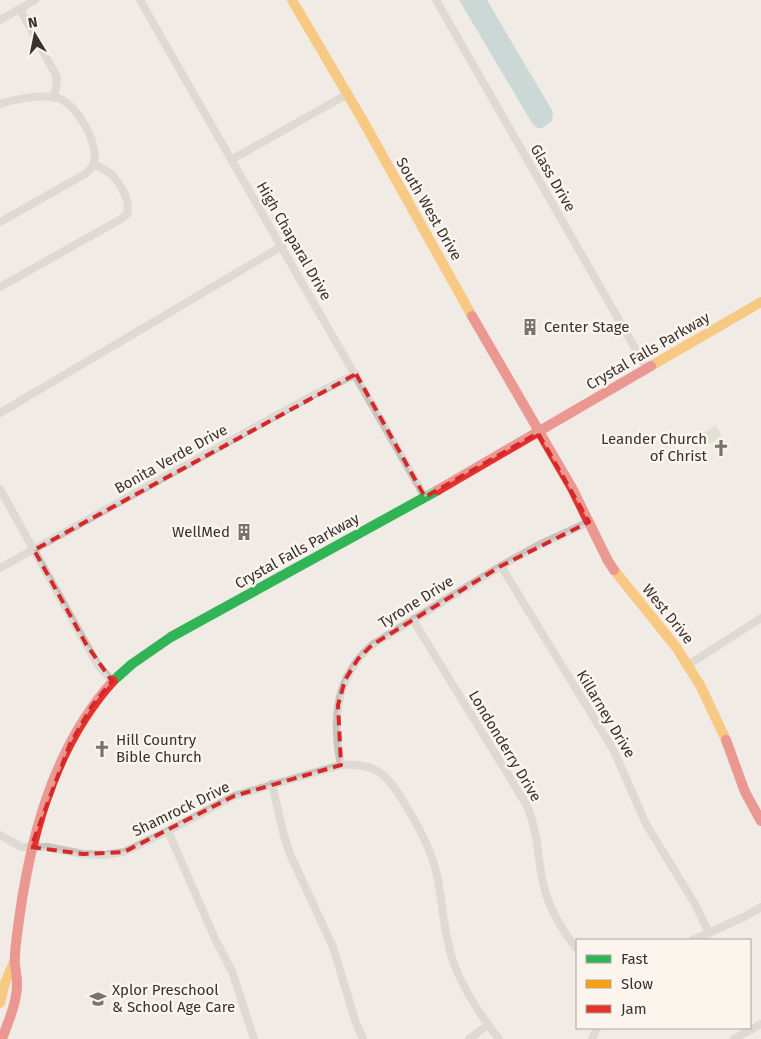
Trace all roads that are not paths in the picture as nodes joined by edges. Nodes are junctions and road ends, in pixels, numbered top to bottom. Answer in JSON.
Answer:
{"nodes":[{"id":1,"x":35,"y":0,"type":"edge"},
{"id":2,"x":140,"y":0,"type":"edge"},
{"id":3,"x":292,"y":0,"type":"edge"},
{"id":4,"x":436,"y":0,"type":"edge"},
{"id":5,"x":20,"y":9,"type":"junction"},
{"id":6,"x":0,"y":20,"type":"edge"},
{"id":7,"x":346,"y":95,"type":"junction"},
{"id":8,"x":54,"y":98,"type":"junction"},
{"id":9,"x":0,"y":104,"type":"edge"},
{"id":10,"x":231,"y":160,"type":"junction"},
{"id":11,"x":94,"y":164,"type":"junction"},
{"id":12,"x":0,"y":222,"type":"edge"},
{"id":13,"x":282,"y":246,"type":"junction"},
{"id":14,"x":0,"y":287,"type":"edge"},
{"id":15,"x":761,"y":302,"type":"edge"},
{"id":16,"x":646,"y":369,"type":"junction"},
{"id":17,"x":356,"y":374,"type":"junction"},
{"id":18,"x":0,"y":413,"type":"edge"},
{"id":19,"x":538,"y":433,"type":"junction"},
{"id":20,"x":0,"y":490,"type":"edge"},
{"id":21,"x":424,"y":497,"type":"junction"},
{"id":22,"x":589,"y":522,"type":"junction"},
{"id":23,"x":34,"y":550,"type":"junction"},
{"id":24,"x":501,"y":566,"type":"junction"},
{"id":25,"x":0,"y":568,"type":"edge"},
{"id":26,"x":761,"y":618,"type":"edge"},
{"id":27,"x":413,"y":620,"type":"junction"},
{"id":28,"x":688,"y":665,"type":"junction"},
{"id":29,"x":112,"y":681,"type":"junction"},
{"id":30,"x":341,"y":765,"type":"junction"},
{"id":31,"x":272,"y":784,"type":"junction"},
{"id":32,"x":761,"y":821,"type":"edge"},
{"id":33,"x":168,"y":831,"type":"junction"},
{"id":34,"x":0,"y":835,"type":"edge"},
{"id":35,"x":31,"y":847,"type":"junction"},
{"id":36,"x":761,"y":908,"type":"edge"},
{"id":37,"x":708,"y":932,"type":"junction"},
{"id":38,"x":695,"y":939,"type":"edge"},
{"id":39,"x":576,"y":946,"type":"edge"},
{"id":40,"x":15,"y":961,"type":"junction"},
{"id":41,"x":0,"y":1003,"type":"edge"},
{"id":42,"x":761,"y":1024,"type":"edge"},
{"id":43,"x":488,"y":1025,"type":"junction"},
{"id":44,"x":2,"y":1039,"type":"edge"},
{"id":45,"x":254,"y":1039,"type":"edge"},
{"id":46,"x":363,"y":1039,"type":"edge"},
{"id":47,"x":469,"y":1039,"type":"edge"},
{"id":48,"x":499,"y":1039,"type":"edge"},
{"id":49,"x":734,"y":1039,"type":"edge"}],
"edges":[{"from":1,"to":5,"type":"street"},
{"from":2,"to":10,"type":"street","name":"High Chaparal Drive"},
{"from":3,"to":7,"type":"main road","name":"South West Drive"},
{"from":4,"to":16,"type":"street","name":"Glass Drive"},
{"from":5,"to":6,"type":"street"},
{"from":5,"to":8,"type":"street"},
{"from":7,"to":10,"type":"street"},
{"from":7,"to":19,"type":"main road","name":"South West Drive"},
{"from":8,"to":9,"type":"street"},
{"from":8,"to":11,"type":"street"},
{"from":10,"to":13,"type":"street","name":"High Chaparal Drive"},
{"from":11,"to":12,"type":"street"},
{"from":11,"to":14,"type":"street"},
{"from":13,"to":17,"type":"street","name":"High Chaparal Drive"},
{"from":13,"to":18,"type":"street"},
{"from":15,"to":16,"type":"main road","name":"Crystal Falls Parkway"},
{"from":16,"to":19,"type":"main road","name":"Crystal Falls Parkway"},
{"from":17,"to":21,"type":"street","name":"High Chaparal Drive"},
{"from":17,"to":23,"type":"street","name":"Bonita Verde Drive"},
{"from":19,"to":21,"type":"main road","name":"Crystal Falls Parkway"},
{"from":19,"to":22,"type":"main road","name":"West Drive"},
{"from":20,"to":23,"type":"street"},
{"from":21,"to":29,"type":"main road","name":"Crystal Falls Parkway"},
{"from":22,"to":24,"type":"street","name":"Tyrone Drive"},
{"from":22,"to":28,"type":"main road","name":"West Drive"},
{"from":23,"to":25,"type":"street","name":"Bonita Verde Drive"},
{"from":23,"to":29,"type":"street"},
{"from":24,"to":27,"type":"street","name":"Tyrone Drive"},
{"from":24,"to":37,"type":"street","name":"Killarney Drive"},
{"from":26,"to":28,"type":"street"},
{"from":27,"to":30,"type":"street","name":"Tyrone Drive"},
{"from":27,"to":39,"type":"street","name":"Londonderry Drive"},
{"from":28,"to":32,"type":"main road","name":"West Drive"},
{"from":29,"to":35,"type":"main road","name":"Crystal Falls Parkway"},
{"from":30,"to":31,"type":"street","name":"Shamrock Drive"},
{"from":30,"to":43,"type":"street","name":"Shamrock Drive"},
{"from":31,"to":33,"type":"street","name":"Shamrock Drive"},
{"from":31,"to":46,"type":"street"},
{"from":33,"to":35,"type":"street","name":"Shamrock Drive"},
{"from":33,"to":45,"type":"street"},
{"from":34,"to":35,"type":"street","name":"Shamrock Drive"},
{"from":35,"to":40,"type":"main road","name":"Crystal Falls Parkway"},
{"from":36,"to":37,"type":"street"},
{"from":37,"to":38,"type":"street"},
{"from":40,"to":41,"type":"main road","name":"Crystal Falls Parkway"},
{"from":40,"to":44,"type":"main road","name":"Crystal Falls Parkway"},
{"from":42,"to":49,"type":"street"},
{"from":43,"to":47,"type":"street"},
{"from":43,"to":48,"type":"street","name":"Shamrock Drive"}]}
